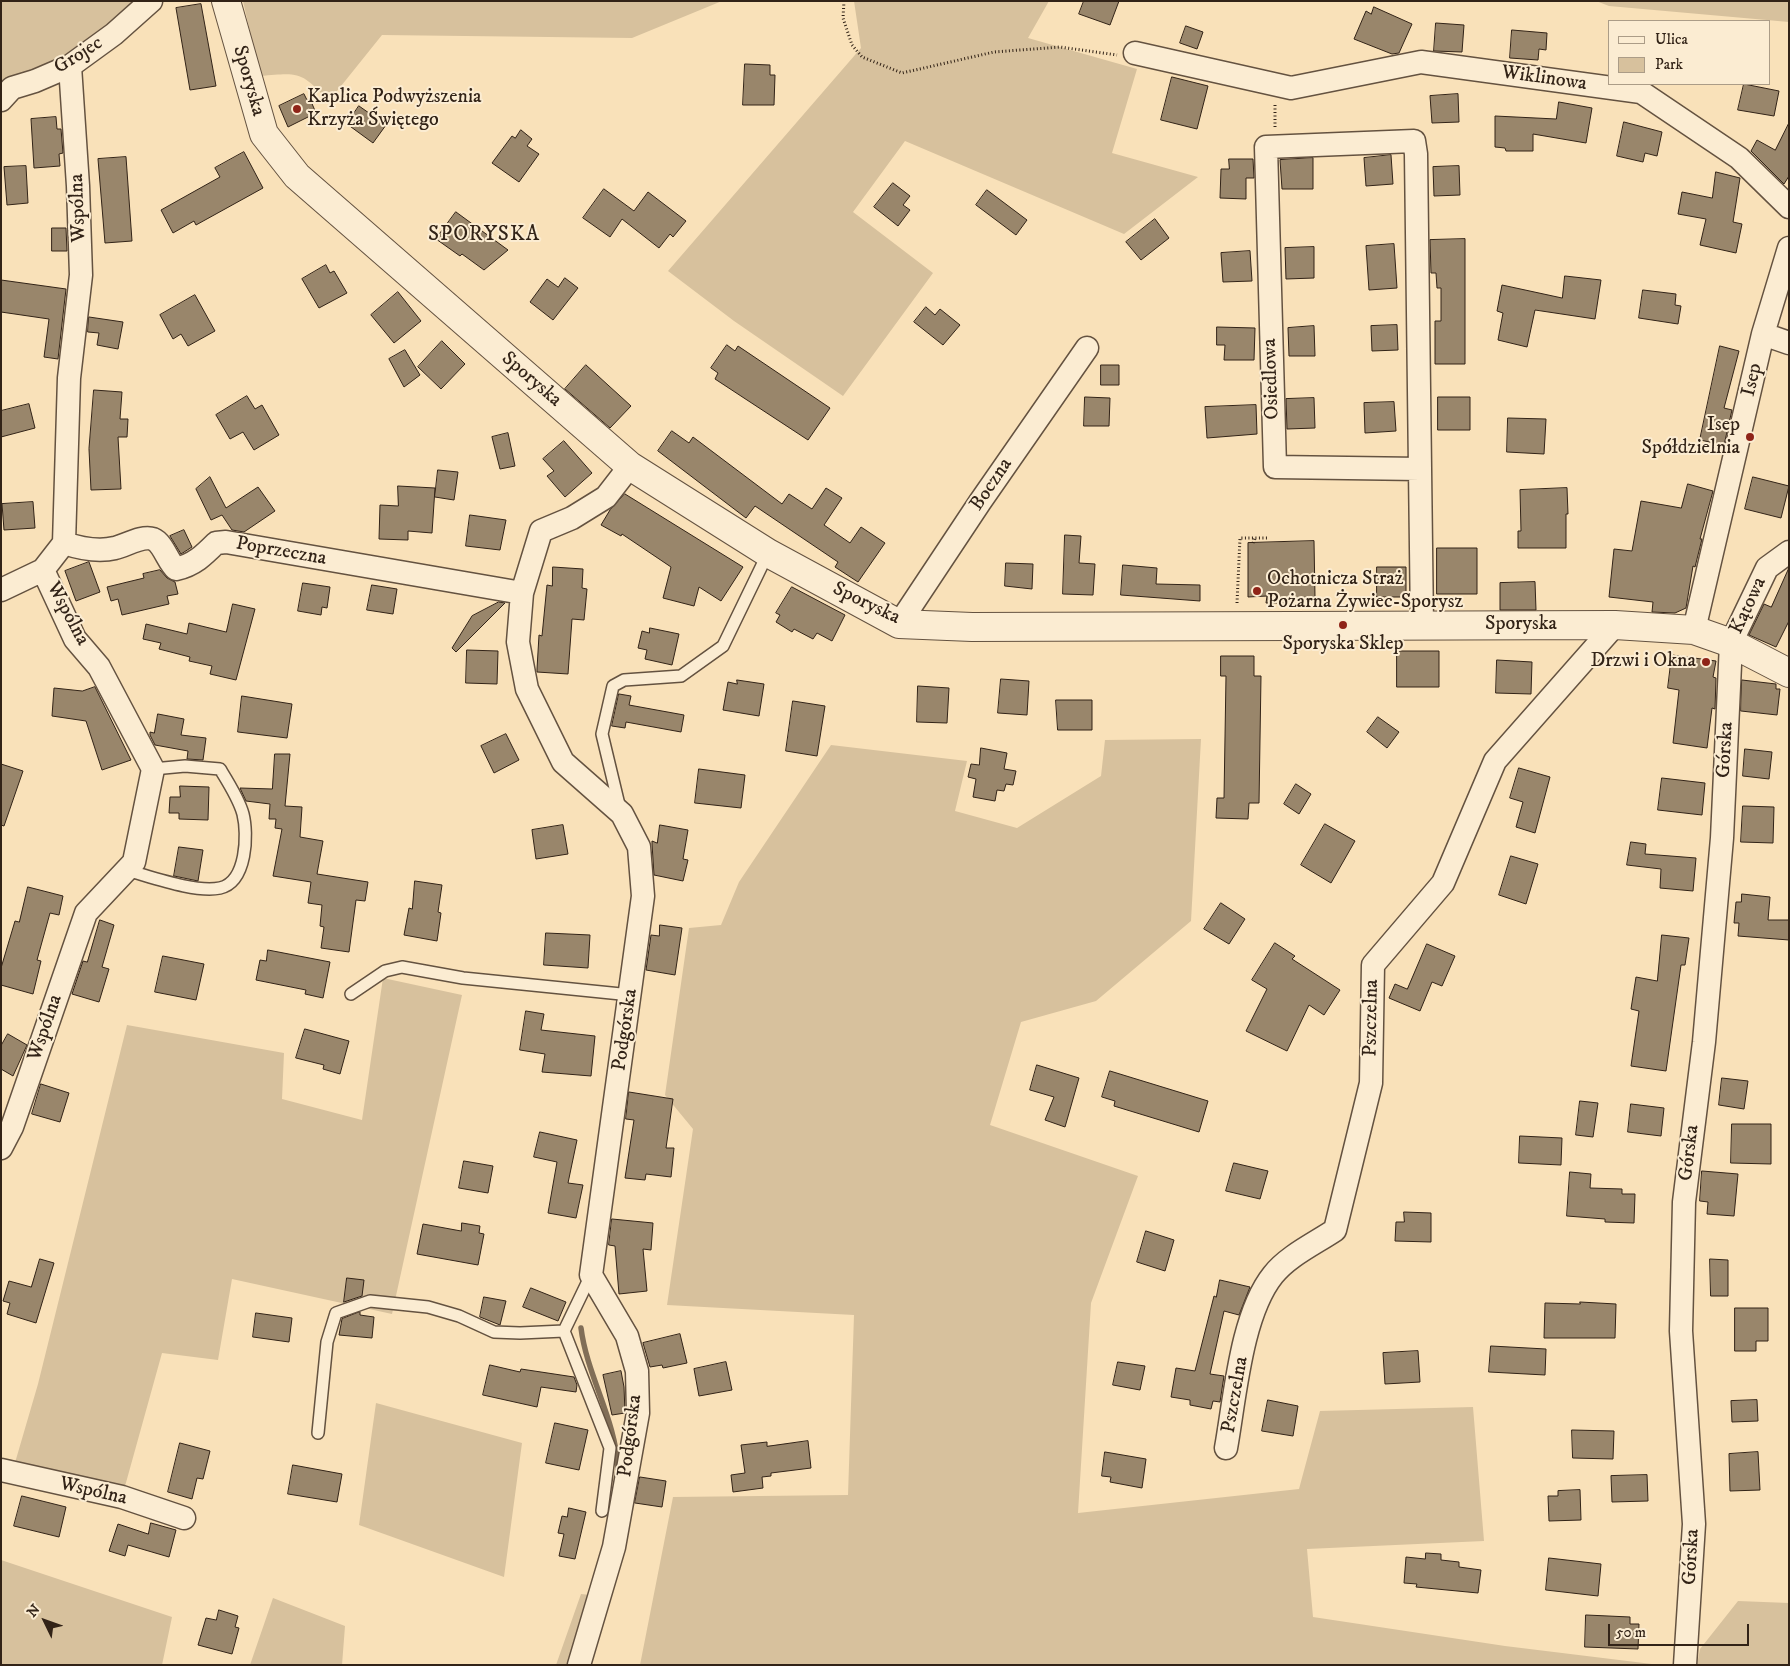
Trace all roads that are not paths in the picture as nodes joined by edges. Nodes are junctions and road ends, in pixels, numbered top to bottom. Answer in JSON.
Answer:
{"nodes":[{"id":1,"x":151,"y":1,"type":"edge"},
{"id":2,"x":226,"y":1,"type":"edge"},
{"id":3,"x":1135,"y":52,"type":"road end"},
{"id":4,"x":70,"y":66,"type":"junction"},
{"id":5,"x":5,"y":92,"type":"edge"},
{"id":6,"x":1789,"y":207,"type":"edge"},
{"id":7,"x":1789,"y":248,"type":"edge"},
{"id":8,"x":1764,"y":334,"type":"junction"},
{"id":9,"x":1789,"y":343,"type":"edge"},
{"id":10,"x":1087,"y":348,"type":"dead end"},
{"id":11,"x":630,"y":466,"type":"junction"},
{"id":12,"x":1420,"y":469,"type":"junction"},
{"id":13,"x":64,"y":543,"type":"junction"},
{"id":14,"x":1789,"y":552,"type":"edge"},
{"id":15,"x":768,"y":553,"type":"junction"},
{"id":16,"x":43,"y":570,"type":"junction"},
{"id":17,"x":1,"y":590,"type":"edge"},
{"id":18,"x":522,"y":593,"type":"junction"},
{"id":19,"x":899,"y":624,"type":"junction"},
{"id":20,"x":1615,"y":625,"type":"junction"},
{"id":21,"x":1422,"y":626,"type":"junction"},
{"id":22,"x":1694,"y":630,"type":"junction"},
{"id":23,"x":1731,"y":643,"type":"junction"},
{"id":24,"x":1789,"y":673,"type":"edge"},
{"id":25,"x":153,"y":769,"type":"junction"},
{"id":26,"x":622,"y":814,"type":"junction"},
{"id":27,"x":126,"y":870,"type":"junction"},
{"id":28,"x":351,"y":994,"type":"dead end"},
{"id":29,"x":631,"y":994,"type":"junction"},
{"id":30,"x":1,"y":1148,"type":"edge"},
{"id":31,"x":591,"y":1275,"type":"junction"},
{"id":32,"x":564,"y":1331,"type":"junction"},
{"id":33,"x":318,"y":1433,"type":"dead end"},
{"id":34,"x":1226,"y":1448,"type":"dead end"},
{"id":35,"x":1,"y":1470,"type":"edge"},
{"id":36,"x":602,"y":1511,"type":"dead end"},
{"id":37,"x":184,"y":1518,"type":"dead end"},
{"id":38,"x":579,"y":1665,"type":"edge"},
{"id":39,"x":1686,"y":1665,"type":"edge"}],
"edges":[{"from":1,"to":4,"type":"street","name":"Grojec"},
{"from":2,"to":11,"type":"street","name":"Sporyska"},
{"from":3,"to":6,"type":"street","name":"Wiklinowa"},
{"from":4,"to":5,"type":"street","name":"Grojec"},
{"from":4,"to":13,"type":"street","name":"Wspólna"},
{"from":7,"to":8,"type":"street","name":"Isep"},
{"from":8,"to":9,"type":"street"},
{"from":8,"to":22,"type":"street","name":"Isep"},
{"from":10,"to":19,"type":"street","name":"Boczna"},
{"from":11,"to":15,"type":"street","name":"Sporyska"},
{"from":11,"to":18,"type":"street","name":"Podgórska"},
{"from":12,"to":12,"type":"street","name":"Osiedlowa"},
{"from":12,"to":21,"type":"street"},
{"from":13,"to":16,"type":"street","name":"Wspólna"},
{"from":13,"to":18,"type":"street","name":"Poprzeczna"},
{"from":14,"to":23,"type":"street","name":"Kątowa"},
{"from":15,"to":19,"type":"street","name":"Sporyska"},
{"from":15,"to":26,"type":"lane"},
{"from":16,"to":17,"type":"street"},
{"from":16,"to":25,"type":"street","name":"Wspólna"},
{"from":18,"to":26,"type":"street","name":"Podgórska"},
{"from":19,"to":21,"type":"street","name":"Sporyska"},
{"from":20,"to":21,"type":"street","name":"Sporyska"},
{"from":20,"to":22,"type":"street","name":"Sporyska"},
{"from":20,"to":34,"type":"street","name":"Pszczelna"},
{"from":22,"to":23,"type":"street","name":"Sporyska"},
{"from":23,"to":24,"type":"street","name":"Sporyska"},
{"from":23,"to":39,"type":"street","name":"Górska"},
{"from":25,"to":27,"type":"street","name":"Wspólna"},
{"from":25,"to":27,"type":"lane"},
{"from":26,"to":29,"type":"street","name":"Podgórska"},
{"from":27,"to":30,"type":"street","name":"Wspólna"},
{"from":28,"to":29,"type":"lane"},
{"from":29,"to":31,"type":"street","name":"Podgórska"},
{"from":31,"to":32,"type":"lane"},
{"from":31,"to":38,"type":"street","name":"Podgórska"},
{"from":32,"to":33,"type":"lane"},
{"from":32,"to":36,"type":"lane"},
{"from":35,"to":37,"type":"street","name":"Wspólna"}]}
